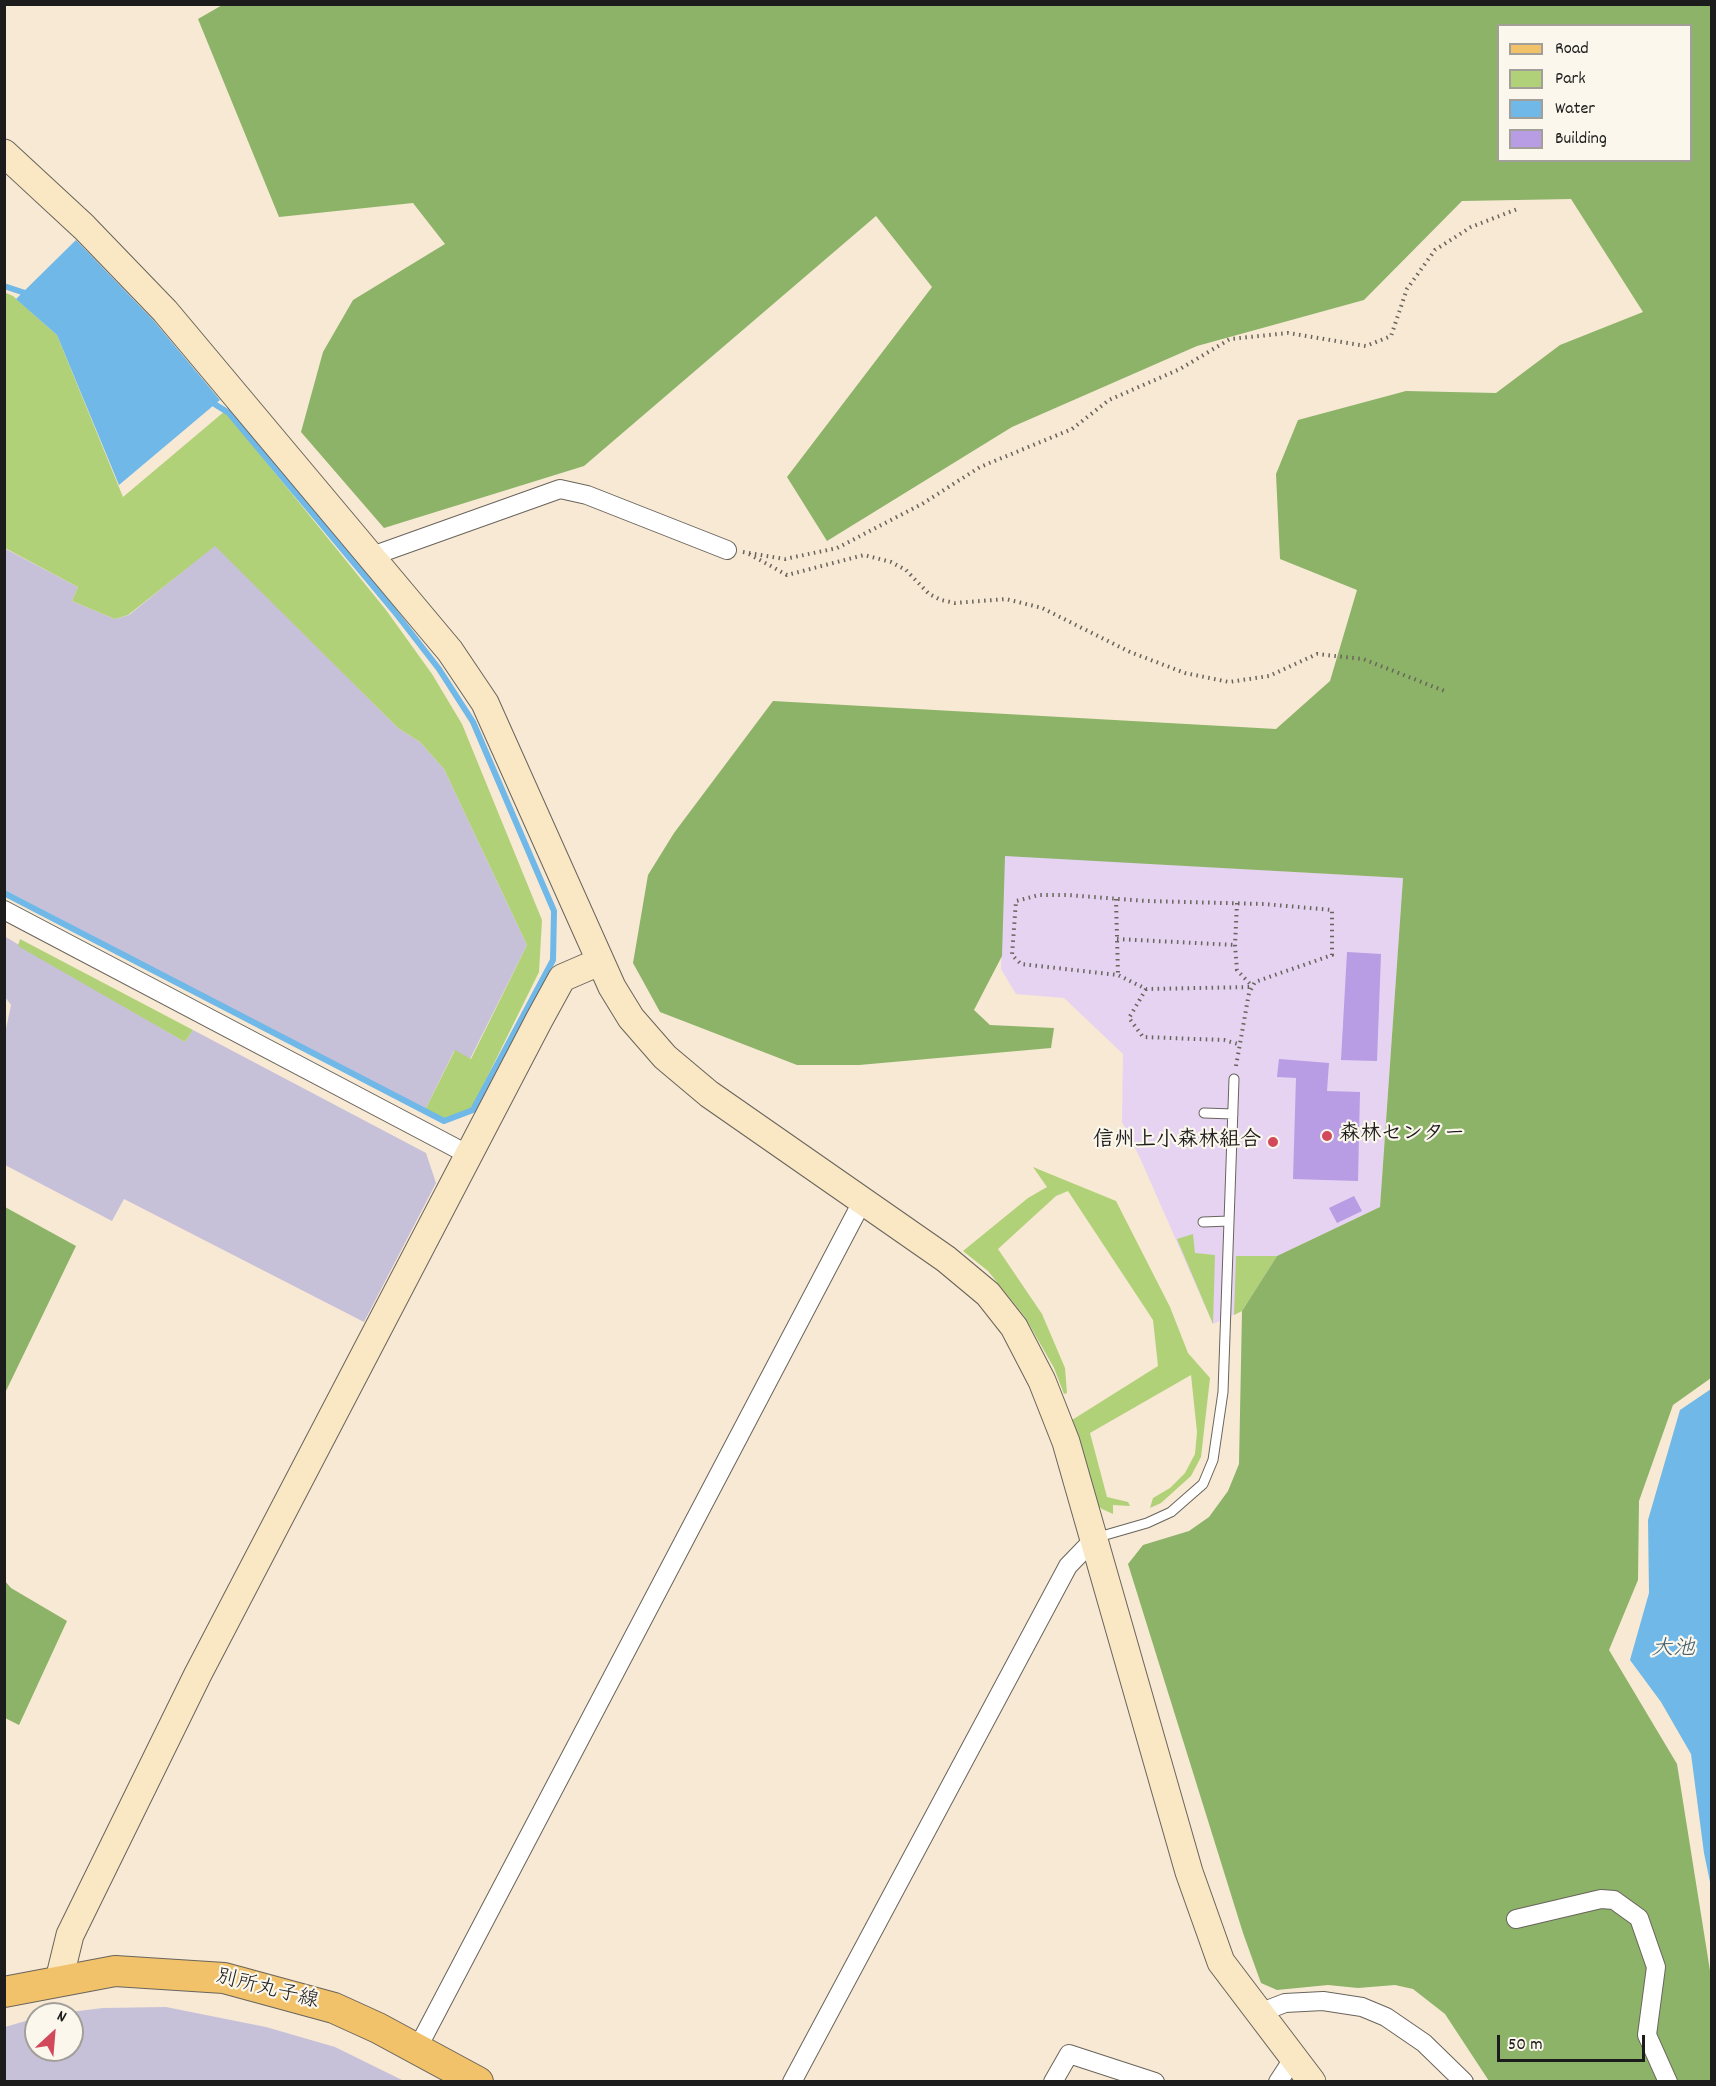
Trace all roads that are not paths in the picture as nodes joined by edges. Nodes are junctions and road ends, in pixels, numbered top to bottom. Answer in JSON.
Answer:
{"nodes":[{"id":1,"x":4,"y":153,"type":"edge"},
{"id":2,"x":727,"y":550,"type":"road end"},
{"id":3,"x":372,"y":556,"type":"junction"},
{"id":4,"x":4,"y":910,"type":"edge"},
{"id":5,"x":599,"y":962,"type":"junction"},
{"id":6,"x":1234,"y":1079,"type":"road end"},
{"id":7,"x":1204,"y":1113,"type":"dead end"},
{"id":8,"x":1233,"y":1114,"type":"junction"},
{"id":9,"x":469,"y":1155,"type":"junction"},
{"id":10,"x":863,"y":1200,"type":"junction"},
{"id":11,"x":1228,"y":1221,"type":"junction"},
{"id":12,"x":1203,"y":1222,"type":"dead end"},
{"id":13,"x":1095,"y":1538,"type":"junction"},
{"id":14,"x":1516,"y":1919,"type":"dead end"},
{"id":15,"x":59,"y":1980,"type":"junction"},
{"id":16,"x":4,"y":1992,"type":"edge"},
{"id":17,"x":1259,"y":2013,"type":"junction"},
{"id":18,"x":417,"y":2049,"type":"junction"},
{"id":19,"x":1293,"y":2059,"type":"junction"},
{"id":20,"x":478,"y":2082,"type":"edge"},
{"id":21,"x":792,"y":2082,"type":"edge"},
{"id":22,"x":1053,"y":2082,"type":"edge"},
{"id":23,"x":1155,"y":2082,"type":"edge"},
{"id":24,"x":1278,"y":2082,"type":"edge"},
{"id":25,"x":1312,"y":2082,"type":"edge"},
{"id":26,"x":1464,"y":2082,"type":"edge"},
{"id":27,"x":1668,"y":2082,"type":"edge"}],
"edges":[{"from":1,"to":3,"type":"street"},
{"from":2,"to":3,"type":"street"},
{"from":3,"to":5,"type":"street"},
{"from":4,"to":9,"type":"street"},
{"from":5,"to":9,"type":"street"},
{"from":5,"to":10,"type":"street"},
{"from":6,"to":8,"type":"lane"},
{"from":7,"to":8,"type":"lane"},
{"from":8,"to":11,"type":"lane"},
{"from":9,"to":15,"type":"street"},
{"from":10,"to":13,"type":"street"},
{"from":10,"to":18,"type":"street"},
{"from":11,"to":12,"type":"lane"},
{"from":11,"to":13,"type":"lane"},
{"from":13,"to":17,"type":"street"},
{"from":13,"to":21,"type":"street"},
{"from":14,"to":27,"type":"street"},
{"from":15,"to":16,"type":"main road","name":"別所丸子線"},
{"from":15,"to":18,"type":"main road","name":"別所丸子線"},
{"from":17,"to":19,"type":"street"},
{"from":17,"to":26,"type":"street"},
{"from":18,"to":20,"type":"main road","name":"別所丸子線"},
{"from":19,"to":24,"type":"street"},
{"from":19,"to":25,"type":"street"},
{"from":22,"to":23,"type":"street"}]}
